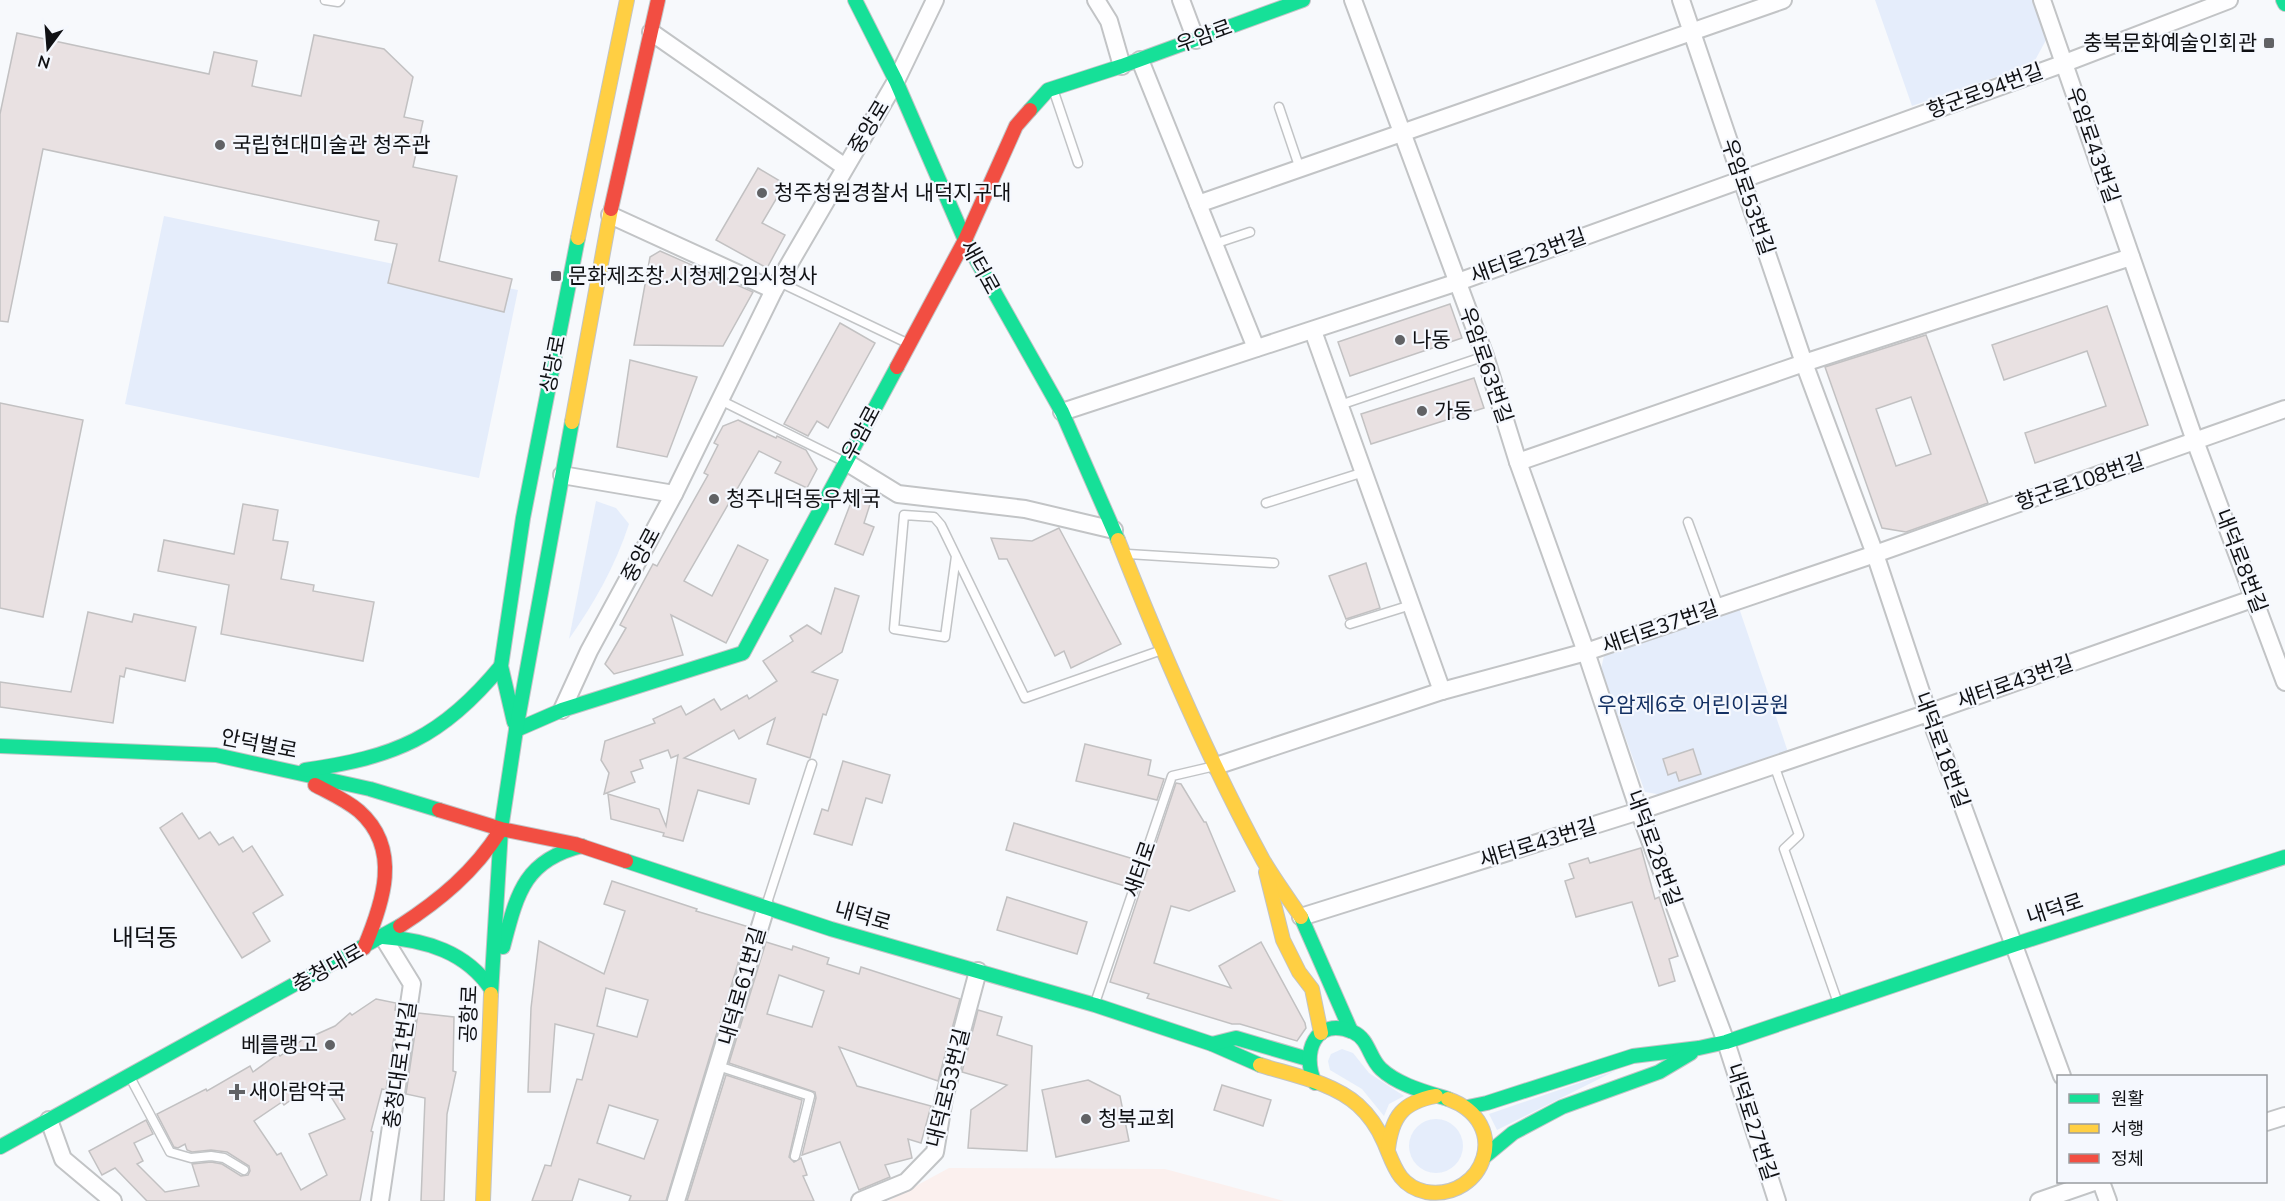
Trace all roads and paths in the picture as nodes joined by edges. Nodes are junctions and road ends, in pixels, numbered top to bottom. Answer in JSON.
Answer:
{"nodes":[{"id":1,"x":325,"y":0,"type":"edge"},
{"id":2,"x":340,"y":0,"type":"edge"},
{"id":3,"x":627,"y":0,"type":"edge"},
{"id":4,"x":658,"y":0,"type":"edge"},
{"id":5,"x":855,"y":0,"type":"edge"},
{"id":6,"x":935,"y":0,"type":"edge"},
{"id":7,"x":1096,"y":0,"type":"edge"},
{"id":8,"x":1181,"y":0,"type":"edge"},
{"id":9,"x":1302,"y":0,"type":"edge"},
{"id":10,"x":1353,"y":0,"type":"edge"},
{"id":11,"x":1681,"y":0,"type":"edge"},
{"id":12,"x":1783,"y":0,"type":"edge"},
{"id":13,"x":2042,"y":0,"type":"edge"},
{"id":14,"x":2229,"y":0,"type":"edge"},
{"id":15,"x":651,"y":32,"type":"junction"},
{"id":16,"x":1691,"y":32,"type":"junction"},
{"id":17,"x":1196,"y":40,"type":"junction"},
{"id":18,"x":1140,"y":60,"type":"junction"},
{"id":19,"x":2065,"y":63,"type":"junction"},
{"id":20,"x":1122,"y":66,"type":"junction"},
{"id":21,"x":897,"y":81,"type":"junction"},
{"id":22,"x":1053,"y":89,"type":"junction"},
{"id":23,"x":1279,"y":107,"type":"dead end"},
{"id":24,"x":1403,"y":134,"type":"junction"},
{"id":25,"x":1078,"y":163,"type":"dead end"},
{"id":26,"x":845,"y":167,"type":"junction"},
{"id":27,"x":1300,"y":169,"type":"junction"},
{"id":28,"x":1741,"y":179,"type":"junction"},
{"id":29,"x":1198,"y":204,"type":"junction"},
{"id":30,"x":610,"y":215,"type":"junction"},
{"id":31,"x":1250,"y":232,"type":"dead end"},
{"id":32,"x":965,"y":240,"type":"junction"},
{"id":33,"x":1214,"y":244,"type":"junction"},
{"id":34,"x":2131,"y":257,"type":"junction"},
{"id":35,"x":1458,"y":282,"type":"junction"},
{"id":36,"x":777,"y":286,"type":"junction"},
{"id":37,"x":1313,"y":330,"type":"junction"},
{"id":38,"x":910,"y":344,"type":"junction"},
{"id":39,"x":1256,"y":348,"type":"junction"},
{"id":40,"x":1485,"y":356,"type":"junction"},
{"id":41,"x":1804,"y":363,"type":"junction"},
{"id":42,"x":720,"y":400,"type":"junction"},
{"id":43,"x":1340,"y":405,"type":"junction"},
{"id":44,"x":2285,"y":409,"type":"edge"},
{"id":45,"x":1062,"y":412,"type":"junction"},
{"id":46,"x":2195,"y":441,"type":"junction"},
{"id":47,"x":846,"y":462,"type":"junction"},
{"id":48,"x":1518,"y":462,"type":"junction"},
{"id":49,"x":1364,"y":472,"type":"junction"},
{"id":50,"x":562,"y":475,"type":"junction"},
{"id":51,"x":674,"y":494,"type":"junction"},
{"id":52,"x":1266,"y":503,"type":"dead end"},
{"id":53,"x":1688,"y":522,"type":"dead end"},
{"id":54,"x":1114,"y":530,"type":"junction"},
{"id":55,"x":1124,"y":554,"type":"junction"},
{"id":56,"x":1875,"y":554,"type":"junction"},
{"id":57,"x":956,"y":556,"type":"junction"},
{"id":58,"x":1274,"y":563,"type":"dead end"},
{"id":59,"x":2255,"y":598,"type":"junction"},
{"id":60,"x":1411,"y":605,"type":"junction"},
{"id":61,"x":1719,"y":607,"type":"junction"},
{"id":62,"x":1350,"y":624,"type":"dead end"},
{"id":63,"x":1162,"y":650,"type":"junction"},
{"id":64,"x":1586,"y":652,"type":"junction"},
{"id":65,"x":501,"y":666,"type":"junction"},
{"id":66,"x":2285,"y":681,"type":"edge"},
{"id":67,"x":1442,"y":691,"type":"junction"},
{"id":68,"x":562,"y":710,"type":"junction"},
{"id":69,"x":1928,"y":713,"type":"junction"},
{"id":70,"x":516,"y":730,"type":"junction"},
{"id":71,"x":0,"y":746,"type":"edge"},
{"id":72,"x":812,"y":764,"type":"dead end"},
{"id":73,"x":1774,"y":765,"type":"junction"},
{"id":74,"x":1216,"y":766,"type":"junction"},
{"id":75,"x":292,"y":772,"type":"junction"},
{"id":76,"x":1639,"y":811,"type":"junction"},
{"id":77,"x":501,"y":829,"type":"junction"},
{"id":78,"x":582,"y":846,"type":"junction"},
{"id":79,"x":2285,"y":857,"type":"edge"},
{"id":80,"x":1264,"y":861,"type":"junction"},
{"id":81,"x":766,"y":907,"type":"junction"},
{"id":82,"x":1302,"y":917,"type":"junction"},
{"id":83,"x":383,"y":938,"type":"junction"},
{"id":84,"x":2013,"y":945,"type":"junction"},
{"id":85,"x":364,"y":948,"type":"junction"},
{"id":86,"x":978,"y":971,"type":"junction"},
{"id":87,"x":491,"y":989,"type":"junction"},
{"id":88,"x":1838,"y":1004,"type":"junction"},
{"id":89,"x":1095,"y":1005,"type":"junction"},
{"id":90,"x":1351,"y":1031,"type":"junction"},
{"id":91,"x":1321,"y":1033,"type":"junction"},
{"id":92,"x":1726,"y":1042,"type":"junction"},
{"id":93,"x":1212,"y":1044,"type":"junction"},
{"id":94,"x":1699,"y":1048,"type":"junction"},
{"id":95,"x":1308,"y":1059,"type":"junction"},
{"id":96,"x":718,"y":1066,"type":"junction"},
{"id":97,"x":2061,"y":1075,"type":"edge"},
{"id":98,"x":129,"y":1076,"type":"junction"},
{"id":99,"x":1315,"y":1083,"type":"junction"},
{"id":100,"x":1436,"y":1096,"type":"junction"},
{"id":101,"x":1468,"y":1107,"type":"junction"},
{"id":102,"x":2285,"y":1116,"type":"edge"},
{"id":103,"x":49,"y":1120,"type":"junction"},
{"id":104,"x":2267,"y":1121,"type":"edge"},
{"id":105,"x":0,"y":1147,"type":"edge"},
{"id":106,"x":1388,"y":1149,"type":"junction"},
{"id":107,"x":795,"y":1156,"type":"dead end"},
{"id":108,"x":1484,"y":1157,"type":"junction"},
{"id":109,"x":244,"y":1170,"type":"dead end"},
{"id":110,"x":1474,"y":1178,"type":"junction"},
{"id":111,"x":2091,"y":1183,"type":"edge"},
{"id":112,"x":2101,"y":1183,"type":"edge"},
{"id":113,"x":1414,"y":1189,"type":"junction"},
{"id":114,"x":113,"y":1201,"type":"edge"},
{"id":115,"x":380,"y":1201,"type":"edge"},
{"id":116,"x":483,"y":1201,"type":"edge"},
{"id":117,"x":676,"y":1201,"type":"edge"},
{"id":118,"x":860,"y":1201,"type":"edge"},
{"id":119,"x":1422,"y":1201,"type":"edge"},
{"id":120,"x":1467,"y":1201,"type":"edge"},
{"id":121,"x":1778,"y":1201,"type":"edge"},
{"id":122,"x":2038,"y":1201,"type":"edge"},
{"id":123,"x":2108,"y":1201,"type":"edge"}],
"edges":[{"from":1,"to":2,"type":"lane"},
{"from":3,"to":65,"type":"street","name":"상당로"},
{"from":4,"to":15,"type":"street","name":"상당로"},
{"from":5,"to":21,"type":"street","name":"새터로"},
{"from":6,"to":21,"type":"street","name":"중앙로"},
{"from":7,"to":20,"type":"street"},
{"from":8,"to":17,"type":"street"},
{"from":9,"to":17,"type":"street","name":"우암로"},
{"from":10,"to":24,"type":"street","name":"우암로63번길"},
{"from":11,"to":16,"type":"street","name":"우암로53번길"},
{"from":12,"to":16,"type":"street"},
{"from":13,"to":19,"type":"street","name":"우암로43번길"},
{"from":14,"to":19,"type":"street","name":"향군로94번길"},
{"from":15,"to":26,"type":"street"},
{"from":15,"to":30,"type":"street","name":"상당로"},
{"from":16,"to":24,"type":"street"},
{"from":16,"to":28,"type":"street","name":"우암로53번길"},
{"from":17,"to":18,"type":"street","name":"우암로"},
{"from":18,"to":20,"type":"street","name":"우암로"},
{"from":18,"to":29,"type":"street"},
{"from":19,"to":28,"type":"street","name":"향군로94번길"},
{"from":19,"to":34,"type":"street","name":"우암로43번길"},
{"from":20,"to":22,"type":"street","name":"우암로"},
{"from":21,"to":26,"type":"street","name":"중앙로"},
{"from":21,"to":32,"type":"street","name":"새터로"},
{"from":22,"to":25,"type":"lane"},
{"from":22,"to":32,"type":"street","name":"우암로"},
{"from":23,"to":27,"type":"lane"},
{"from":24,"to":27,"type":"street"},
{"from":24,"to":35,"type":"street","name":"우암로63번길"},
{"from":26,"to":36,"type":"street","name":"중앙로"},
{"from":27,"to":29,"type":"street"},
{"from":28,"to":35,"type":"street","name":"새터로23번길"},
{"from":28,"to":41,"type":"street","name":"우암로53번길"},
{"from":29,"to":33,"type":"street"},
{"from":30,"to":36,"type":"street"},
{"from":30,"to":50,"type":"street","name":"상당로"},
{"from":31,"to":33,"type":"lane"},
{"from":32,"to":38,"type":"street","name":"우암로"},
{"from":32,"to":45,"type":"street","name":"새터로"},
{"from":33,"to":39,"type":"street"},
{"from":34,"to":41,"type":"street"},
{"from":34,"to":46,"type":"street","name":"우암로43번길"},
{"from":35,"to":37,"type":"street","name":"새터로23번길"},
{"from":35,"to":40,"type":"street","name":"우암로63번길"},
{"from":36,"to":38,"type":"lane"},
{"from":36,"to":42,"type":"street","name":"중앙로"},
{"from":37,"to":39,"type":"street","name":"새터로23번길"},
{"from":37,"to":43,"type":"street"},
{"from":38,"to":47,"type":"street","name":"우암로"},
{"from":39,"to":45,"type":"street","name":"새터로23번길"},
{"from":40,"to":43,"type":"lane"},
{"from":40,"to":48,"type":"street","name":"우암로63번길"},
{"from":41,"to":48,"type":"street"},
{"from":41,"to":56,"type":"street","name":"우암로53번길"},
{"from":42,"to":47,"type":"lane"},
{"from":42,"to":51,"type":"street","name":"중앙로"},
{"from":43,"to":49,"type":"street"},
{"from":44,"to":46,"type":"street","name":"향군로108번길"},
{"from":45,"to":54,"type":"street","name":"새터로"},
{"from":46,"to":56,"type":"street","name":"향군로108번길"},
{"from":46,"to":59,"type":"street","name":"내덕로8번길"},
{"from":47,"to":54,"type":"street"},
{"from":47,"to":68,"type":"street","name":"우암로"},
{"from":48,"to":64,"type":"street","name":"우암로63번길"},
{"from":49,"to":52,"type":"lane"},
{"from":49,"to":60,"type":"street"},
{"from":50,"to":51,"type":"street"},
{"from":50,"to":70,"type":"street","name":"상당로"},
{"from":51,"to":68,"type":"street","name":"중앙로"},
{"from":53,"to":61,"type":"lane"},
{"from":54,"to":55,"type":"street","name":"새터로"},
{"from":55,"to":58,"type":"lane"},
{"from":55,"to":63,"type":"street","name":"새터로"},
{"from":56,"to":61,"type":"street","name":"새터로37번길"},
{"from":56,"to":69,"type":"street","name":"내덕로18번길"},
{"from":57,"to":57,"type":"lane"},
{"from":57,"to":63,"type":"lane"},
{"from":59,"to":66,"type":"street","name":"내덕로8번길"},
{"from":59,"to":69,"type":"street","name":"새터로43번길"},
{"from":60,"to":62,"type":"lane"},
{"from":60,"to":67,"type":"street"},
{"from":61,"to":64,"type":"street","name":"새터로37번길"},
{"from":63,"to":74,"type":"street","name":"새터로"},
{"from":64,"to":67,"type":"street","name":"새터로37번길"},
{"from":64,"to":76,"type":"street","name":"내덕로28번길"},
{"from":65,"to":70,"type":"street","name":"상당로"},
{"from":65,"to":75,"type":"street"},
{"from":67,"to":74,"type":"street","name":"새터로37번길"},
{"from":68,"to":70,"type":"street","name":"우암로"},
{"from":69,"to":73,"type":"street","name":"새터로43번길"},
{"from":69,"to":84,"type":"street","name":"내덕로18번길"},
{"from":70,"to":77,"type":"street","name":"상당로"},
{"from":71,"to":75,"type":"street","name":"안덕벌로"},
{"from":72,"to":81,"type":"lane"},
{"from":73,"to":76,"type":"street","name":"새터로43번길"},
{"from":73,"to":88,"type":"lane"},
{"from":74,"to":80,"type":"street","name":"새터로"},
{"from":74,"to":89,"type":"lane","name":"새터로"},
{"from":75,"to":77,"type":"street","name":"안덕벌로"},
{"from":75,"to":85,"type":"street"},
{"from":76,"to":82,"type":"street","name":"새터로43번길"},
{"from":76,"to":92,"type":"street","name":"내덕로28번길"},
{"from":77,"to":78,"type":"street","name":"내덕로"},
{"from":77,"to":83,"type":"street","name":"충청대로"},
{"from":77,"to":87,"type":"street","name":"공항로"},
{"from":78,"to":81,"type":"street","name":"내덕로"},
{"from":78,"to":87,"type":"street"},
{"from":79,"to":84,"type":"street","name":"내덕로"},
{"from":80,"to":82,"type":"street"},
{"from":80,"to":91,"type":"street"},
{"from":81,"to":86,"type":"street","name":"내덕로"},
{"from":81,"to":96,"type":"street","name":"내덕로61번길"},
{"from":82,"to":90,"type":"street"},
{"from":83,"to":85,"type":"street","name":"충청대로"},
{"from":83,"to":87,"type":"street"},
{"from":83,"to":115,"type":"street","name":"충청대로1번길"},
{"from":84,"to":88,"type":"street","name":"내덕로"},
{"from":84,"to":97,"type":"street","name":"내덕로18번길"},
{"from":85,"to":98,"type":"street","name":"충청대로"},
{"from":86,"to":89,"type":"street","name":"내덕로"},
{"from":86,"to":118,"type":"street","name":"내덕로53번길"},
{"from":87,"to":116,"type":"street","name":"공항로"},
{"from":88,"to":92,"type":"street","name":"내덕로"},
{"from":89,"to":93,"type":"street","name":"내덕로"},
{"from":90,"to":91,"type":"street"},
{"from":90,"to":100,"type":"street"},
{"from":91,"to":95,"type":"street"},
{"from":92,"to":94,"type":"street","name":"내덕로"},
{"from":92,"to":121,"type":"street","name":"내덕로27번길"},
{"from":93,"to":95,"type":"street"},
{"from":93,"to":99,"type":"street","name":"내덕로"},
{"from":94,"to":101,"type":"street"},
{"from":94,"to":108,"type":"street"},
{"from":95,"to":99,"type":"street"},
{"from":96,"to":107,"type":"lane","name":"내덕로61번길"},
{"from":96,"to":117,"type":"street","name":"내덕로61번길"},
{"from":98,"to":103,"type":"street","name":"충청대로"},
{"from":98,"to":109,"type":"lane"},
{"from":99,"to":106,"type":"street","name":"내덕로"},
{"from":100,"to":101,"type":"street"},
{"from":100,"to":106,"type":"street"},
{"from":101,"to":108,"type":"street"},
{"from":102,"to":104,"type":"street"},
{"from":103,"to":105,"type":"street","name":"충청대로"},
{"from":103,"to":114,"type":"street"},
{"from":106,"to":113,"type":"street"},
{"from":108,"to":110,"type":"street"},
{"from":110,"to":113,"type":"street"},
{"from":110,"to":120,"type":"street"},
{"from":111,"to":122,"type":"street"},
{"from":112,"to":123,"type":"street"},
{"from":113,"to":119,"type":"street"}]}
